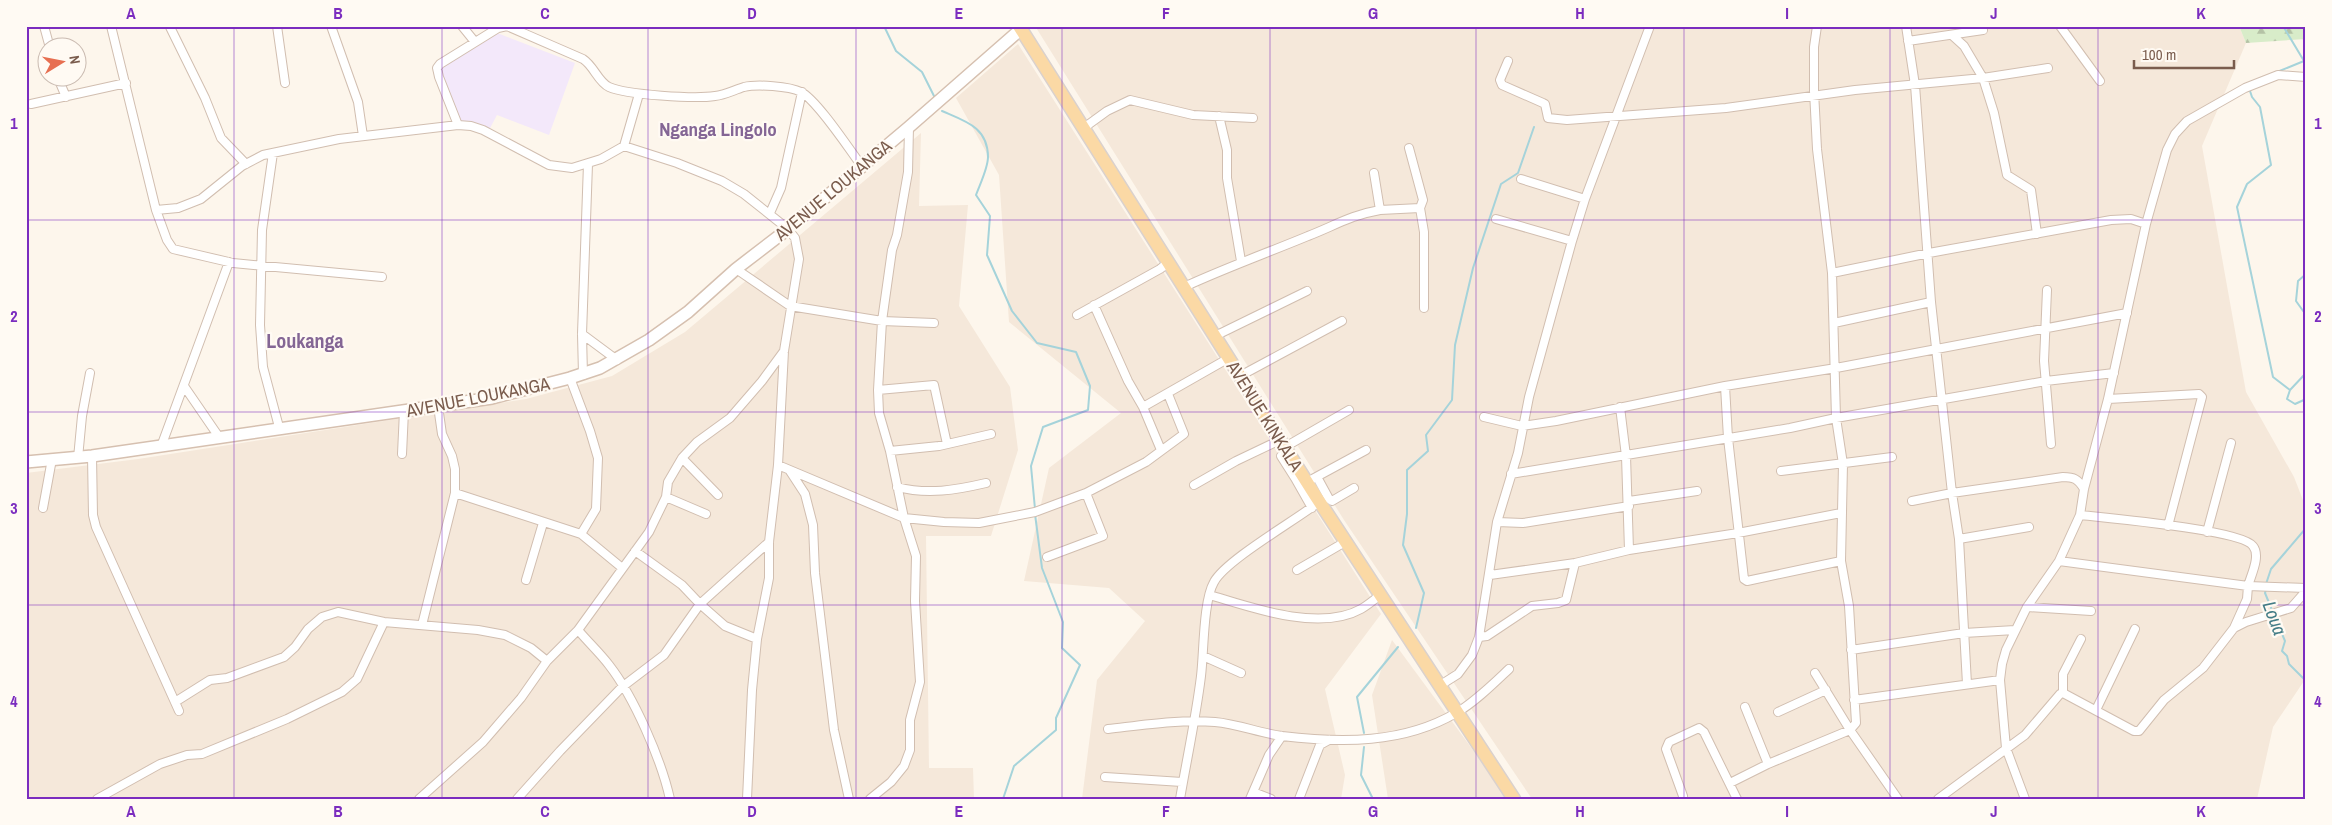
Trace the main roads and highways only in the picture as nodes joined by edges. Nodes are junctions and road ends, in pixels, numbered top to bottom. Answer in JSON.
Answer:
{"nodes":[{"id":1,"x":1020,"y":28,"type":"edge"},
{"id":2,"x":26,"y":462,"type":"edge"},
{"id":3,"x":1514,"y":799,"type":"edge"}],
"edges":[{"from":1,"to":2,"type":"main road","name":"AVENUE LOUKANGA"},
{"from":1,"to":3,"type":"main road","name":"AVENUE KINKALA"}]}
